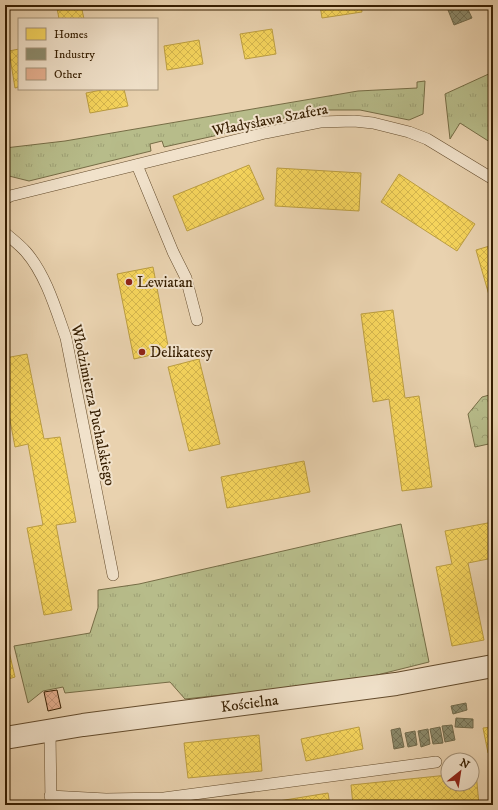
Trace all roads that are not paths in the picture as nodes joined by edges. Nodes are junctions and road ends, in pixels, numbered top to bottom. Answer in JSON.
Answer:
{"nodes":[{"id":1,"x":136,"y":165,"type":"junction"},
{"id":2,"x":493,"y":179,"type":"edge"},
{"id":3,"x":5,"y":199,"type":"edge"},
{"id":4,"x":5,"y":233,"type":"edge"},
{"id":5,"x":197,"y":320,"type":"dead end"},
{"id":6,"x":113,"y":575,"type":"dead end"},
{"id":7,"x":493,"y":666,"type":"edge"},
{"id":8,"x":50,"y":731,"type":"junction"},
{"id":9,"x":5,"y":738,"type":"edge"},
{"id":10,"x":436,"y":762,"type":"dead end"},
{"id":11,"x":51,"y":800,"type":"edge"}],
"edges":[{"from":1,"to":2,"type":"lane","name":"Władysława Szafera"},
{"from":1,"to":3,"type":"lane","name":"Władysława Szafera"},
{"from":1,"to":5,"type":"lane"},
{"from":4,"to":6,"type":"lane","name":"Włodzimierza Puchalskiego"},
{"from":7,"to":8,"type":"street","name":"Kościelna"},
{"from":8,"to":9,"type":"street","name":"Kościelna"},
{"from":8,"to":11,"type":"lane"},
{"from":10,"to":11,"type":"lane"}]}
